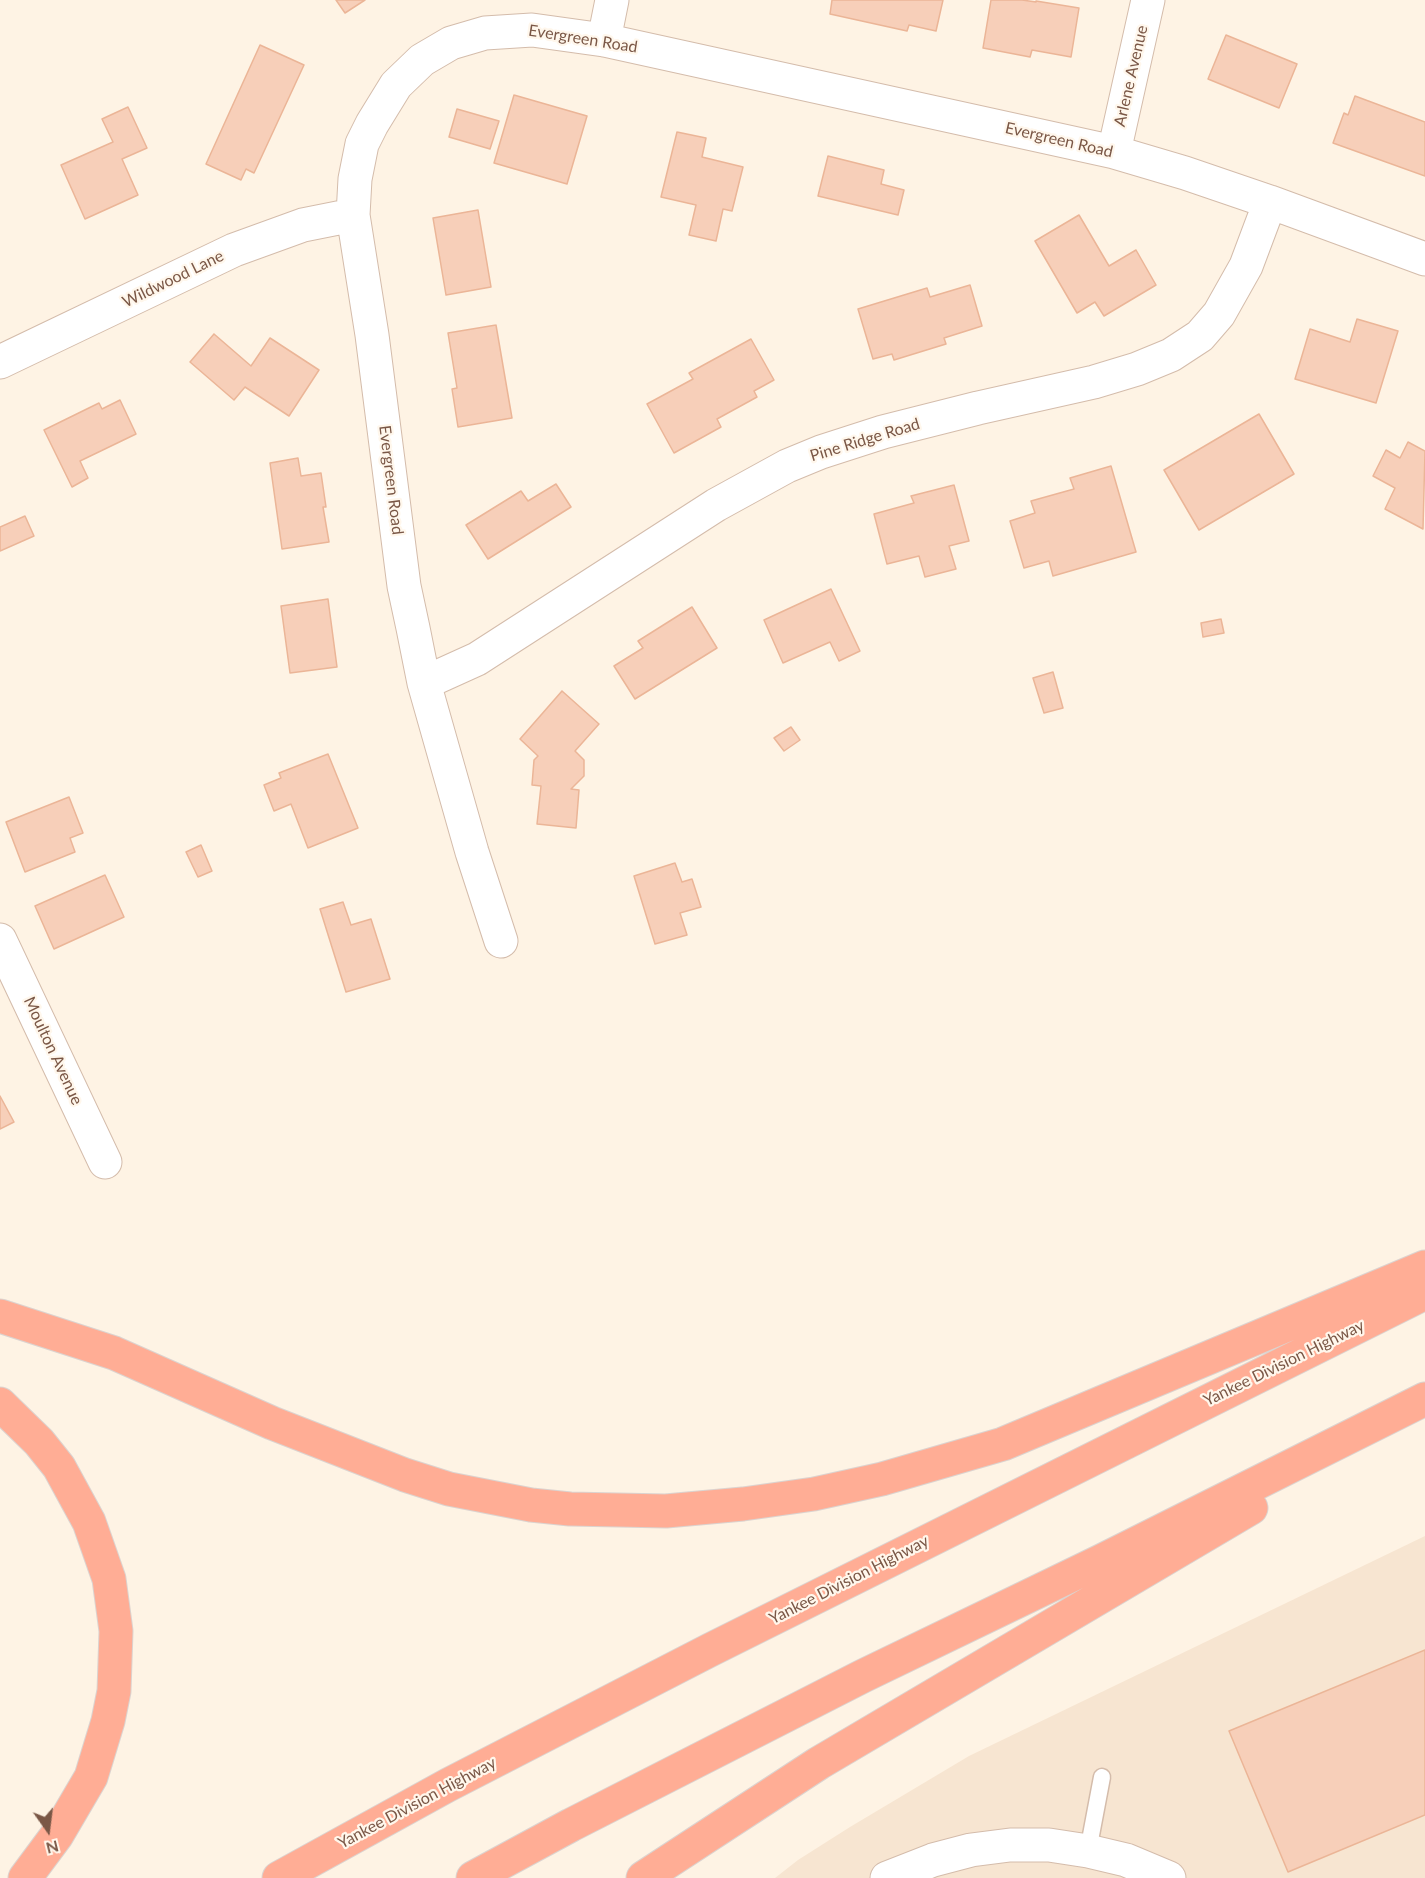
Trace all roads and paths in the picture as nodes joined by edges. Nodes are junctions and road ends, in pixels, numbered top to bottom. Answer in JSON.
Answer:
{"nodes":[{"id":1,"x":612,"y":0,"type":"edge"},
{"id":2,"x":1148,"y":0,"type":"edge"},
{"id":3,"x":604,"y":40,"type":"junction"},
{"id":4,"x":1114,"y":152,"type":"junction"},
{"id":5,"x":1270,"y":202,"type":"junction"},
{"id":6,"x":353,"y":215,"type":"junction"},
{"id":7,"x":1425,"y":259,"type":"edge"},
{"id":8,"x":0,"y":362,"type":"edge"},
{"id":9,"x":424,"y":683,"type":"junction"},
{"id":10,"x":0,"y":940,"type":"edge"},
{"id":11,"x":501,"y":941,"type":"dead end"},
{"id":12,"x":105,"y":1162,"type":"dead end"},
{"id":13,"x":1425,"y":1267,"type":"edge"},
{"id":14,"x":1425,"y":1293,"type":"edge"},
{"id":15,"x":0,"y":1316,"type":"edge"},
{"id":16,"x":1425,"y":1399,"type":"edge"},
{"id":17,"x":0,"y":1404,"type":"edge"},
{"id":18,"x":1425,"y":1407,"type":"edge"},
{"id":19,"x":1102,"y":1777,"type":"dead end"},
{"id":20,"x":1088,"y":1851,"type":"junction"},
{"id":21,"x":1154,"y":1875,"type":"edge"},
{"id":22,"x":26,"y":1878,"type":"edge"},
{"id":23,"x":279,"y":1878,"type":"edge"},
{"id":24,"x":473,"y":1878,"type":"edge"},
{"id":25,"x":643,"y":1878,"type":"edge"},
{"id":26,"x":887,"y":1878,"type":"edge"}],
"edges":[{"from":1,"to":3,"type":"street"},
{"from":2,"to":4,"type":"street","name":"Arlene Avenue"},
{"from":3,"to":4,"type":"street","name":"Evergreen Road"},
{"from":3,"to":6,"type":"street","name":"Evergreen Road"},
{"from":4,"to":5,"type":"street","name":"Evergreen Road"},
{"from":5,"to":7,"type":"street","name":"Evergreen Road"},
{"from":5,"to":9,"type":"street","name":"Pine Ridge Road"},
{"from":6,"to":8,"type":"street","name":"Wildwood Lane"},
{"from":6,"to":9,"type":"street","name":"Evergreen Road"},
{"from":9,"to":11,"type":"street","name":"Evergreen Road"},
{"from":10,"to":12,"type":"street","name":"Moulton Avenue"},
{"from":13,"to":15,"type":"highway"},
{"from":14,"to":23,"type":"highway","name":"Yankee Division Highway"},
{"from":16,"to":24,"type":"highway"},
{"from":17,"to":22,"type":"highway"},
{"from":18,"to":25,"type":"highway"},
{"from":19,"to":20,"type":"lane"},
{"from":20,"to":21,"type":"street"},
{"from":20,"to":26,"type":"street"}]}
